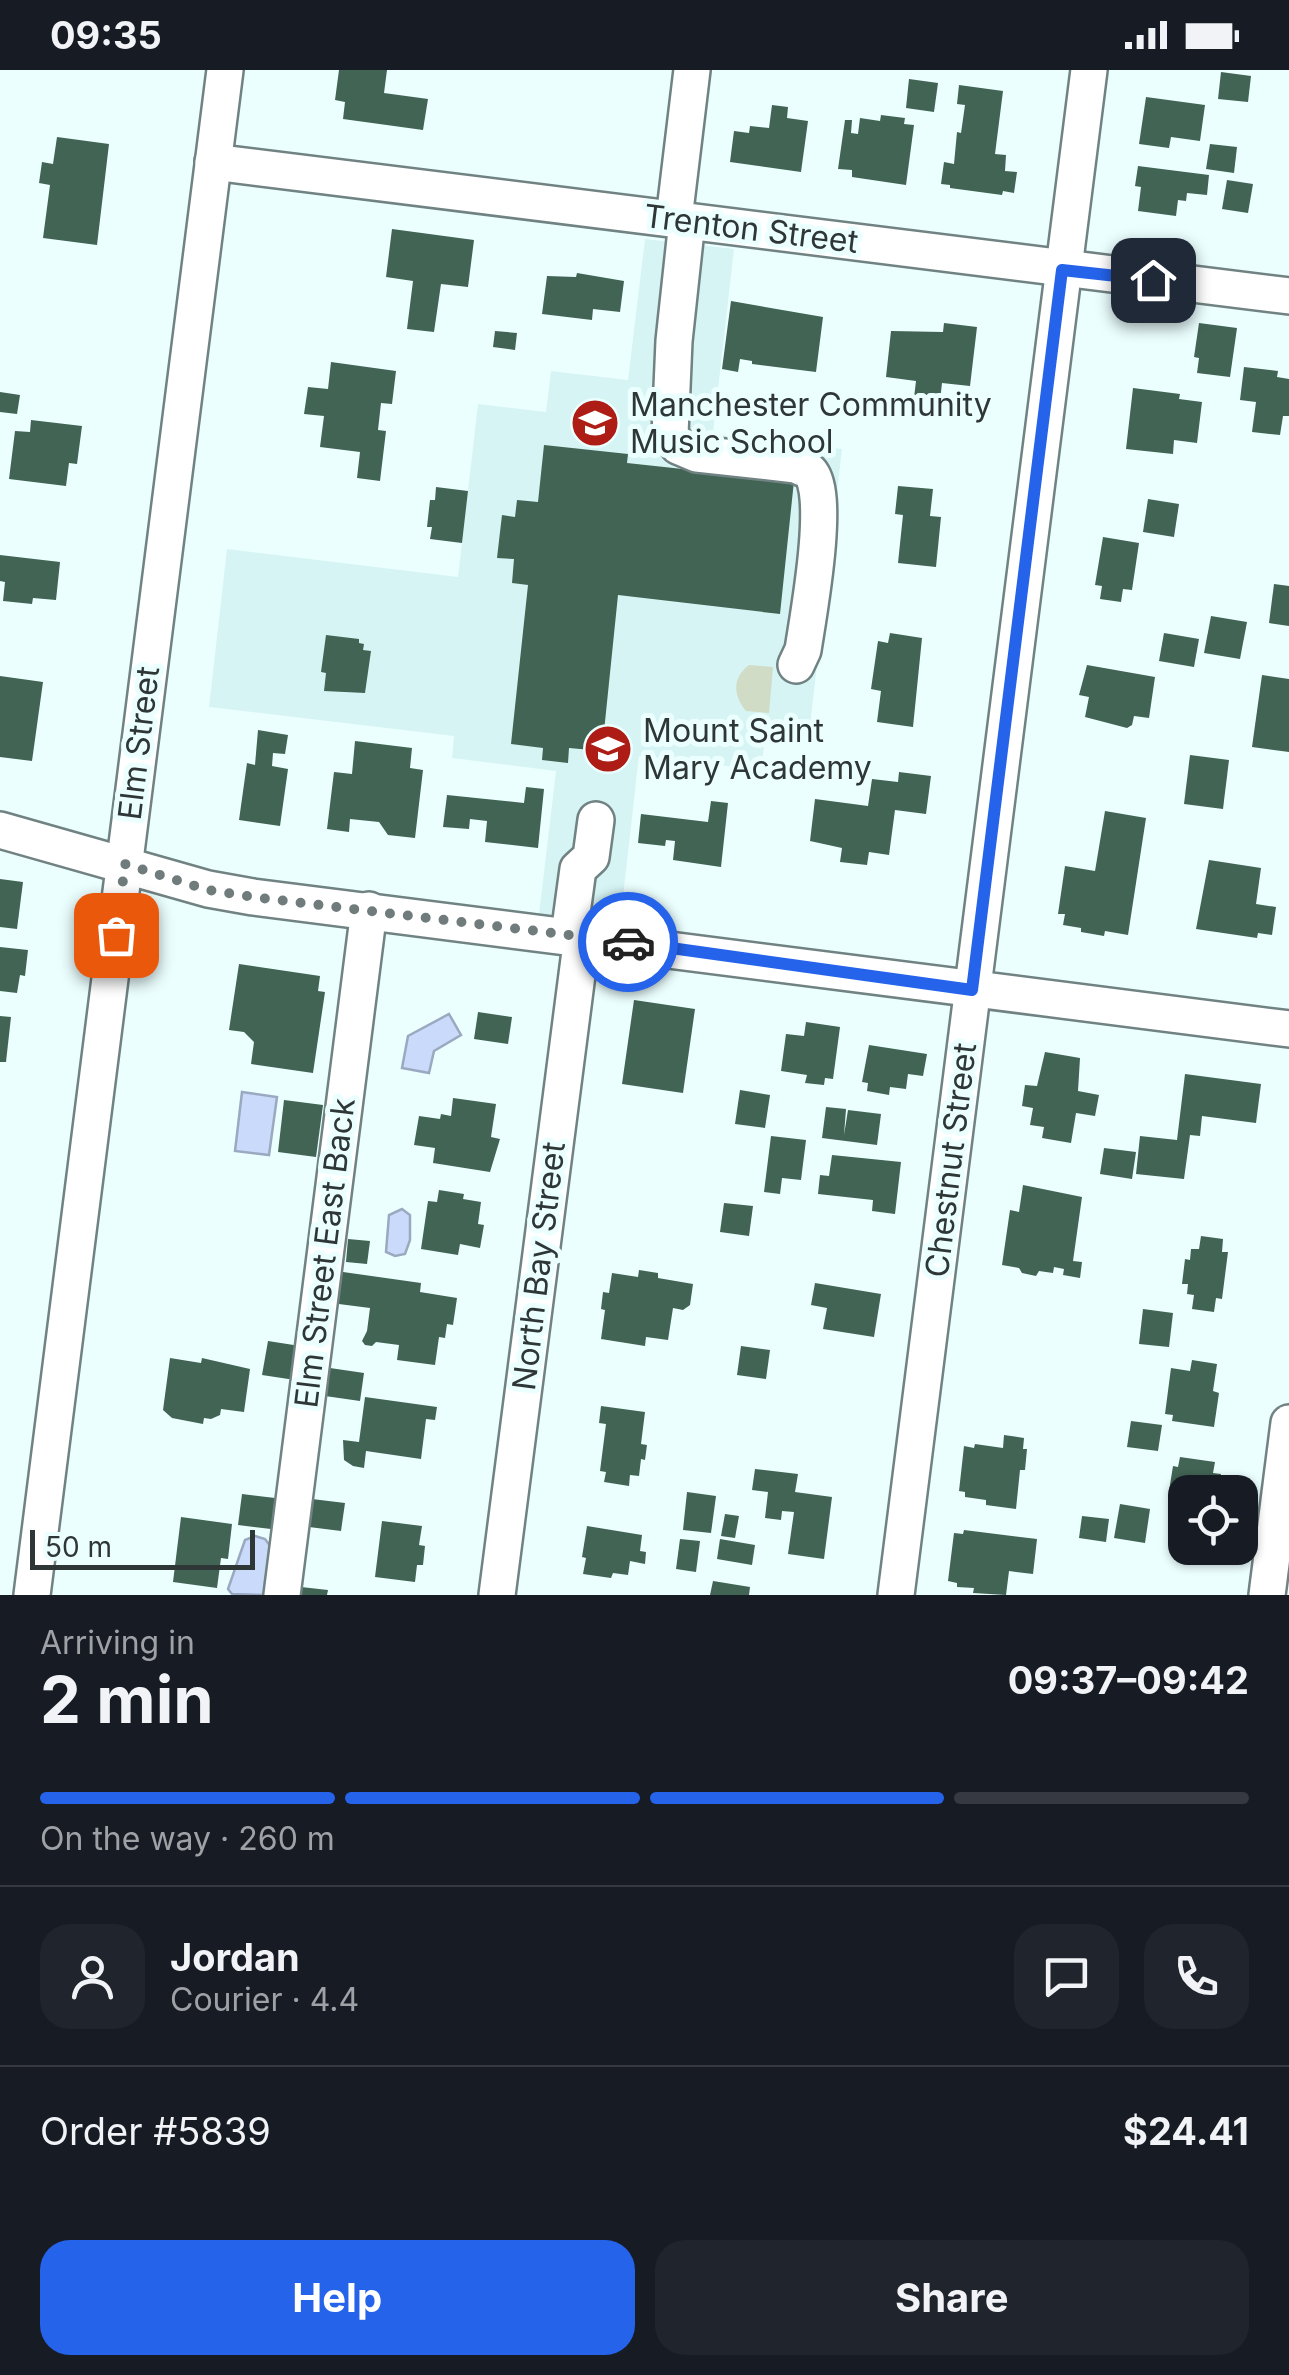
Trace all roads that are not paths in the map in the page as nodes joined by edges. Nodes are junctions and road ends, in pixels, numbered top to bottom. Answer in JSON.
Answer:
{"nodes":[{"id":1,"x":225,"y":70,"type":"edge"},
{"id":2,"x":692,"y":70,"type":"edge"},
{"id":3,"x":1089,"y":70,"type":"edge"},
{"id":4,"x":213,"y":162,"type":"junction"},
{"id":5,"x":681,"y":220,"type":"junction"},
{"id":6,"x":1062,"y":270,"type":"junction"},
{"id":7,"x":1289,"y":296,"type":"edge"},
{"id":8,"x":796,"y":665,"type":"dead end"},
{"id":9,"x":596,"y":820,"type":"dead end"},
{"id":10,"x":0,"y":830,"type":"edge"},
{"id":11,"x":125,"y":864,"type":"junction"},
{"id":12,"x":369,"y":910,"type":"junction"},
{"id":13,"x":575,"y":936,"type":"junction"},
{"id":14,"x":972,"y":990,"type":"junction"},
{"id":15,"x":1289,"y":1029,"type":"edge"},
{"id":16,"x":1289,"y":1422,"type":"edge"},
{"id":17,"x":32,"y":1595,"type":"edge"},
{"id":18,"x":282,"y":1595,"type":"edge"},
{"id":19,"x":497,"y":1595,"type":"edge"},
{"id":20,"x":896,"y":1595,"type":"edge"},
{"id":21,"x":1267,"y":1595,"type":"edge"}],
"edges":[{"from":1,"to":4,"type":"street","name":"Elm Street"},
{"from":2,"to":5,"type":"street"},
{"from":3,"to":6,"type":"street","name":"Chestnut Street"},
{"from":4,"to":5,"type":"street","name":"Trenton Street"},
{"from":4,"to":11,"type":"street","name":"Elm Street"},
{"from":5,"to":6,"type":"street","name":"Trenton Street"},
{"from":5,"to":8,"type":"street"},
{"from":6,"to":7,"type":"street","name":"Trenton Street"},
{"from":6,"to":14,"type":"street","name":"Chestnut Street"},
{"from":9,"to":13,"type":"street","name":"North Bay Street"},
{"from":10,"to":11,"type":"street"},
{"from":11,"to":12,"type":"street"},
{"from":11,"to":17,"type":"street","name":"Elm Street"},
{"from":12,"to":13,"type":"street"},
{"from":12,"to":18,"type":"street","name":"Elm Street East Back"},
{"from":13,"to":14,"type":"street"},
{"from":13,"to":19,"type":"street","name":"North Bay Street"},
{"from":14,"to":15,"type":"street"},
{"from":14,"to":20,"type":"street","name":"Chestnut Street"},
{"from":16,"to":21,"type":"street"}]}
